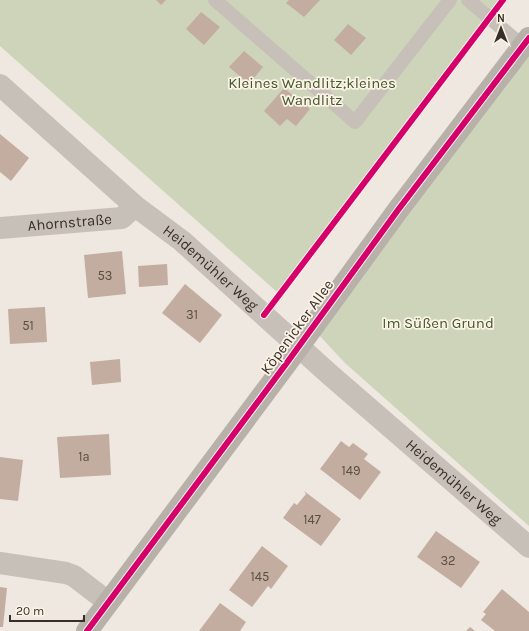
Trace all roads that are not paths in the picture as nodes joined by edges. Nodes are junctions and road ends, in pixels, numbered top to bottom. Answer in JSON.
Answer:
{"nodes":[{"id":1,"x":215,"y":0,"type":"edge"},
{"id":2,"x":450,"y":0,"type":"edge"},
{"id":3,"x":468,"y":0,"type":"edge"},
{"id":4,"x":526,"y":42,"type":"edge"},
{"id":5,"x":0,"y":85,"type":"edge"},
{"id":6,"x":135,"y":206,"type":"junction"},
{"id":7,"x":0,"y":228,"type":"edge"},
{"id":8,"x":299,"y":347,"type":"junction"},
{"id":9,"x":529,"y":547,"type":"edge"},
{"id":10,"x":0,"y":564,"type":"edge"},
{"id":11,"x":108,"y":602,"type":"junction"},
{"id":12,"x":87,"y":631,"type":"edge"}],
"edges":[{"from":1,"to":2,"type":"lane"},
{"from":3,"to":4,"type":"lane"},
{"from":4,"to":8,"type":"street","name":"Köpenicker Allee"},
{"from":5,"to":6,"type":"street","name":"Heidemühler Weg"},
{"from":6,"to":7,"type":"street","name":"Ahornstraße"},
{"from":6,"to":8,"type":"street","name":"Heidemühler Weg"},
{"from":8,"to":9,"type":"street","name":"Heidemühler Weg"},
{"from":8,"to":11,"type":"street","name":"Köpenicker Allee"},
{"from":10,"to":11,"type":"street"},
{"from":11,"to":12,"type":"street","name":"Köpenicker Allee"}]}
